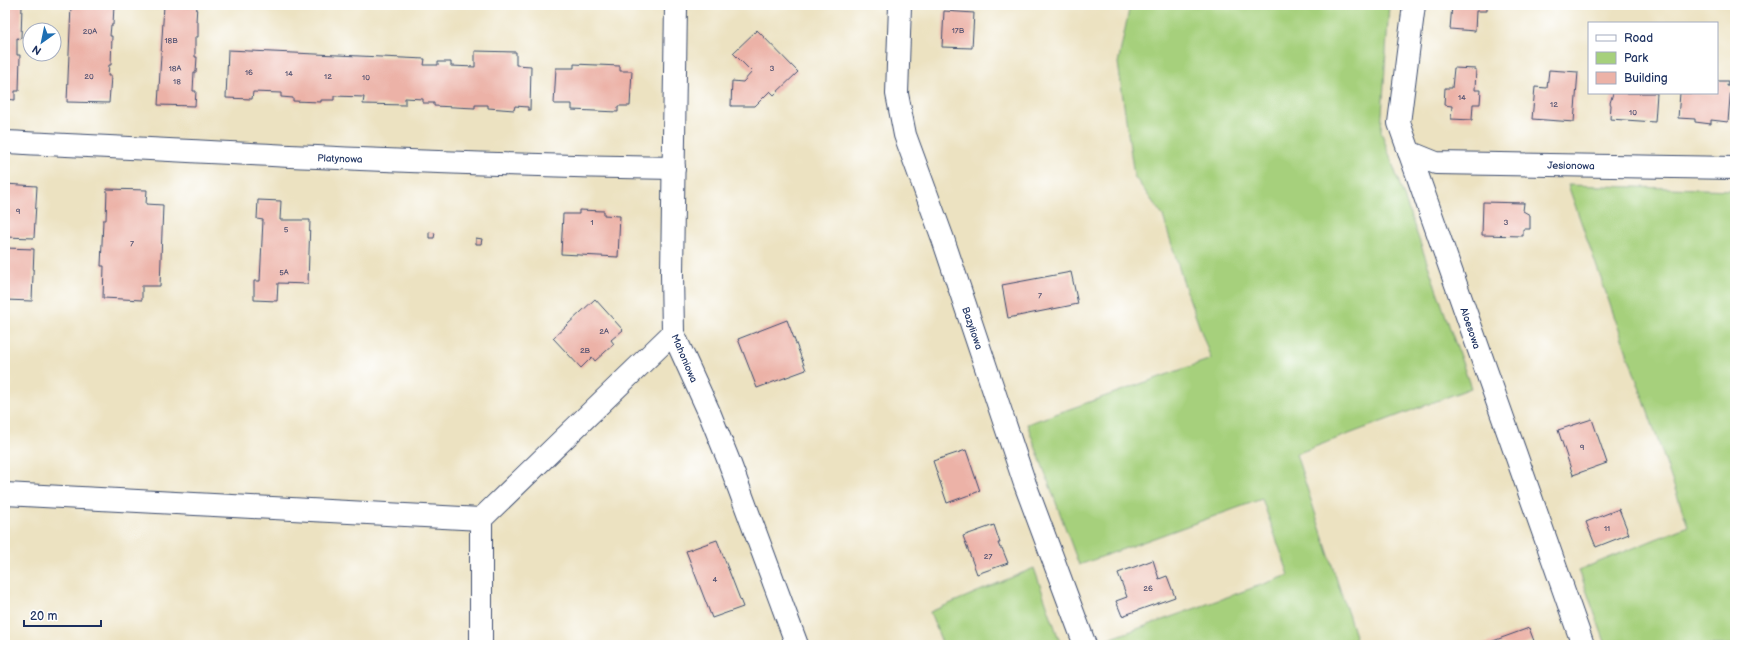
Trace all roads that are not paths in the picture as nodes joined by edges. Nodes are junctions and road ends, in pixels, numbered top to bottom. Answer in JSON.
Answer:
{"nodes":[{"id":1,"x":676,"y":5,"type":"edge"},
{"id":2,"x":900,"y":5,"type":"edge"},
{"id":3,"x":1414,"y":5,"type":"edge"},
{"id":4,"x":5,"y":142,"type":"edge"},
{"id":5,"x":1410,"y":152,"type":"junction"},
{"id":6,"x":674,"y":168,"type":"junction"},
{"id":7,"x":1735,"y":168,"type":"edge"},
{"id":8,"x":673,"y":333,"type":"junction"},
{"id":9,"x":5,"y":494,"type":"edge"},
{"id":10,"x":481,"y":519,"type":"junction"},
{"id":11,"x":480,"y":645,"type":"edge"},
{"id":12,"x":797,"y":645,"type":"edge"},
{"id":13,"x":1085,"y":645,"type":"edge"},
{"id":14,"x":1582,"y":645,"type":"edge"}],
"edges":[{"from":1,"to":6,"type":"street","name":"Mahoniowa"},
{"from":2,"to":13,"type":"street","name":"Bazyliowa"},
{"from":3,"to":5,"type":"street","name":"Aloesowa"},
{"from":4,"to":6,"type":"street","name":"Platynowa"},
{"from":5,"to":7,"type":"street","name":"Jesionowa"},
{"from":5,"to":14,"type":"street","name":"Aloesowa"},
{"from":6,"to":8,"type":"street","name":"Mahoniowa"},
{"from":8,"to":10,"type":"street"},
{"from":8,"to":12,"type":"street","name":"Mahoniowa"},
{"from":9,"to":10,"type":"street"},
{"from":10,"to":11,"type":"street"}]}
